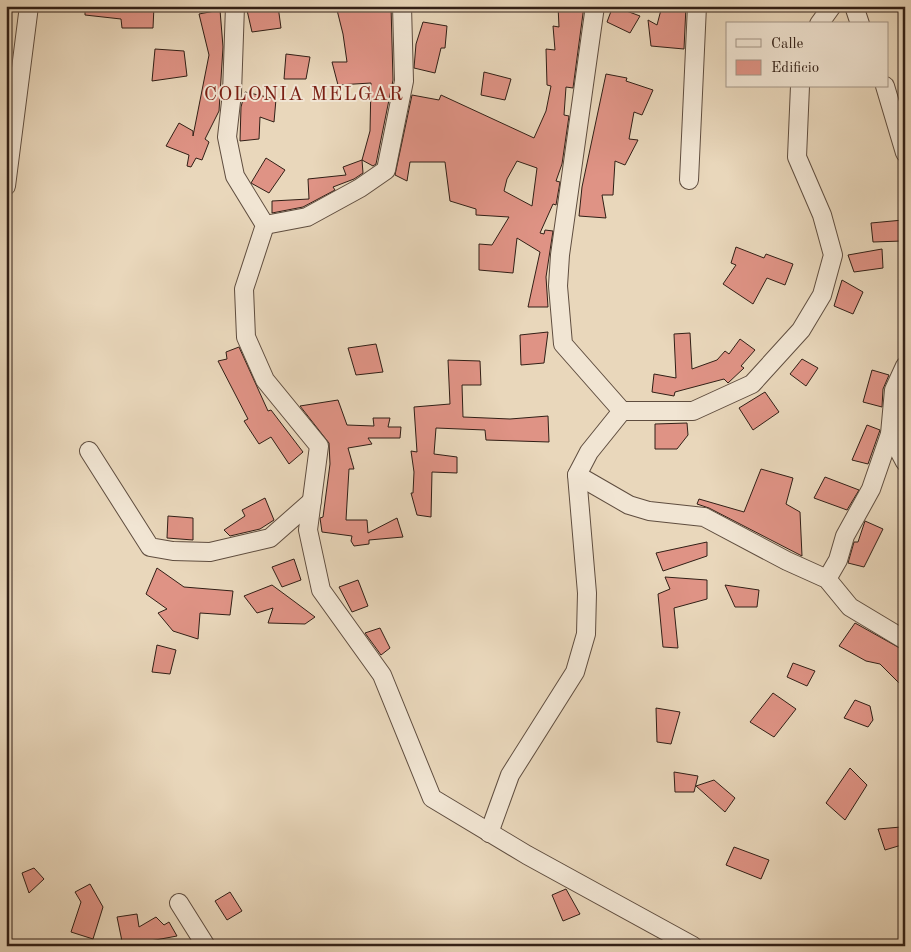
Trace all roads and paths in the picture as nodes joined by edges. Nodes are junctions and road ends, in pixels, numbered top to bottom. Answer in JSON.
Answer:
{"nodes":[{"id":1,"x":29,"y":6,"type":"edge"},
{"id":2,"x":235,"y":6,"type":"edge"},
{"id":3,"x":402,"y":6,"type":"edge"},
{"id":4,"x":595,"y":6,"type":"edge"},
{"id":5,"x":697,"y":6,"type":"edge"},
{"id":6,"x":832,"y":6,"type":"edge"},
{"id":7,"x":854,"y":6,"type":"edge"},
{"id":8,"x":820,"y":22,"type":"edge"},
{"id":9,"x":859,"y":22,"type":"edge"},
{"id":10,"x":800,"y":88,"type":"edge"},
{"id":11,"x":886,"y":88,"type":"edge"},
{"id":12,"x":905,"y":153,"type":"edge"},
{"id":13,"x":689,"y":180,"type":"dead end"},
{"id":14,"x":6,"y":186,"type":"edge"},
{"id":15,"x":265,"y":226,"type":"junction"},
{"id":16,"x":905,"y":366,"type":"edge"},
{"id":17,"x":622,"y":411,"type":"junction"},
{"id":18,"x":890,"y":434,"type":"junction"},
{"id":19,"x":89,"y":452,"type":"dead end"},
{"id":20,"x":905,"y":462,"type":"edge"},
{"id":21,"x":577,"y":475,"type":"junction"},
{"id":22,"x":312,"y":501,"type":"junction"},
{"id":23,"x":827,"y":578,"type":"junction"},
{"id":24,"x":905,"y":640,"type":"edge"},
{"id":25,"x":489,"y":833,"type":"junction"},
{"id":26,"x":179,"y":903,"type":"dead end"},
{"id":27,"x":206,"y":946,"type":"edge"},
{"id":28,"x":693,"y":946,"type":"edge"}],
"edges":[{"from":1,"to":14,"type":"street"},
{"from":2,"to":15,"type":"street"},
{"from":3,"to":15,"type":"street"},
{"from":4,"to":17,"type":"street"},
{"from":5,"to":13,"type":"street"},
{"from":6,"to":8,"type":"street"},
{"from":7,"to":9,"type":"street"},
{"from":10,"to":17,"type":"street"},
{"from":11,"to":12,"type":"street"},
{"from":15,"to":22,"type":"street"},
{"from":16,"to":18,"type":"street"},
{"from":17,"to":21,"type":"street"},
{"from":18,"to":20,"type":"street"},
{"from":18,"to":23,"type":"street"},
{"from":19,"to":22,"type":"street"},
{"from":21,"to":23,"type":"street"},
{"from":21,"to":25,"type":"street"},
{"from":22,"to":25,"type":"street"},
{"from":23,"to":24,"type":"street"},
{"from":25,"to":28,"type":"street"},
{"from":26,"to":27,"type":"street"}]}
